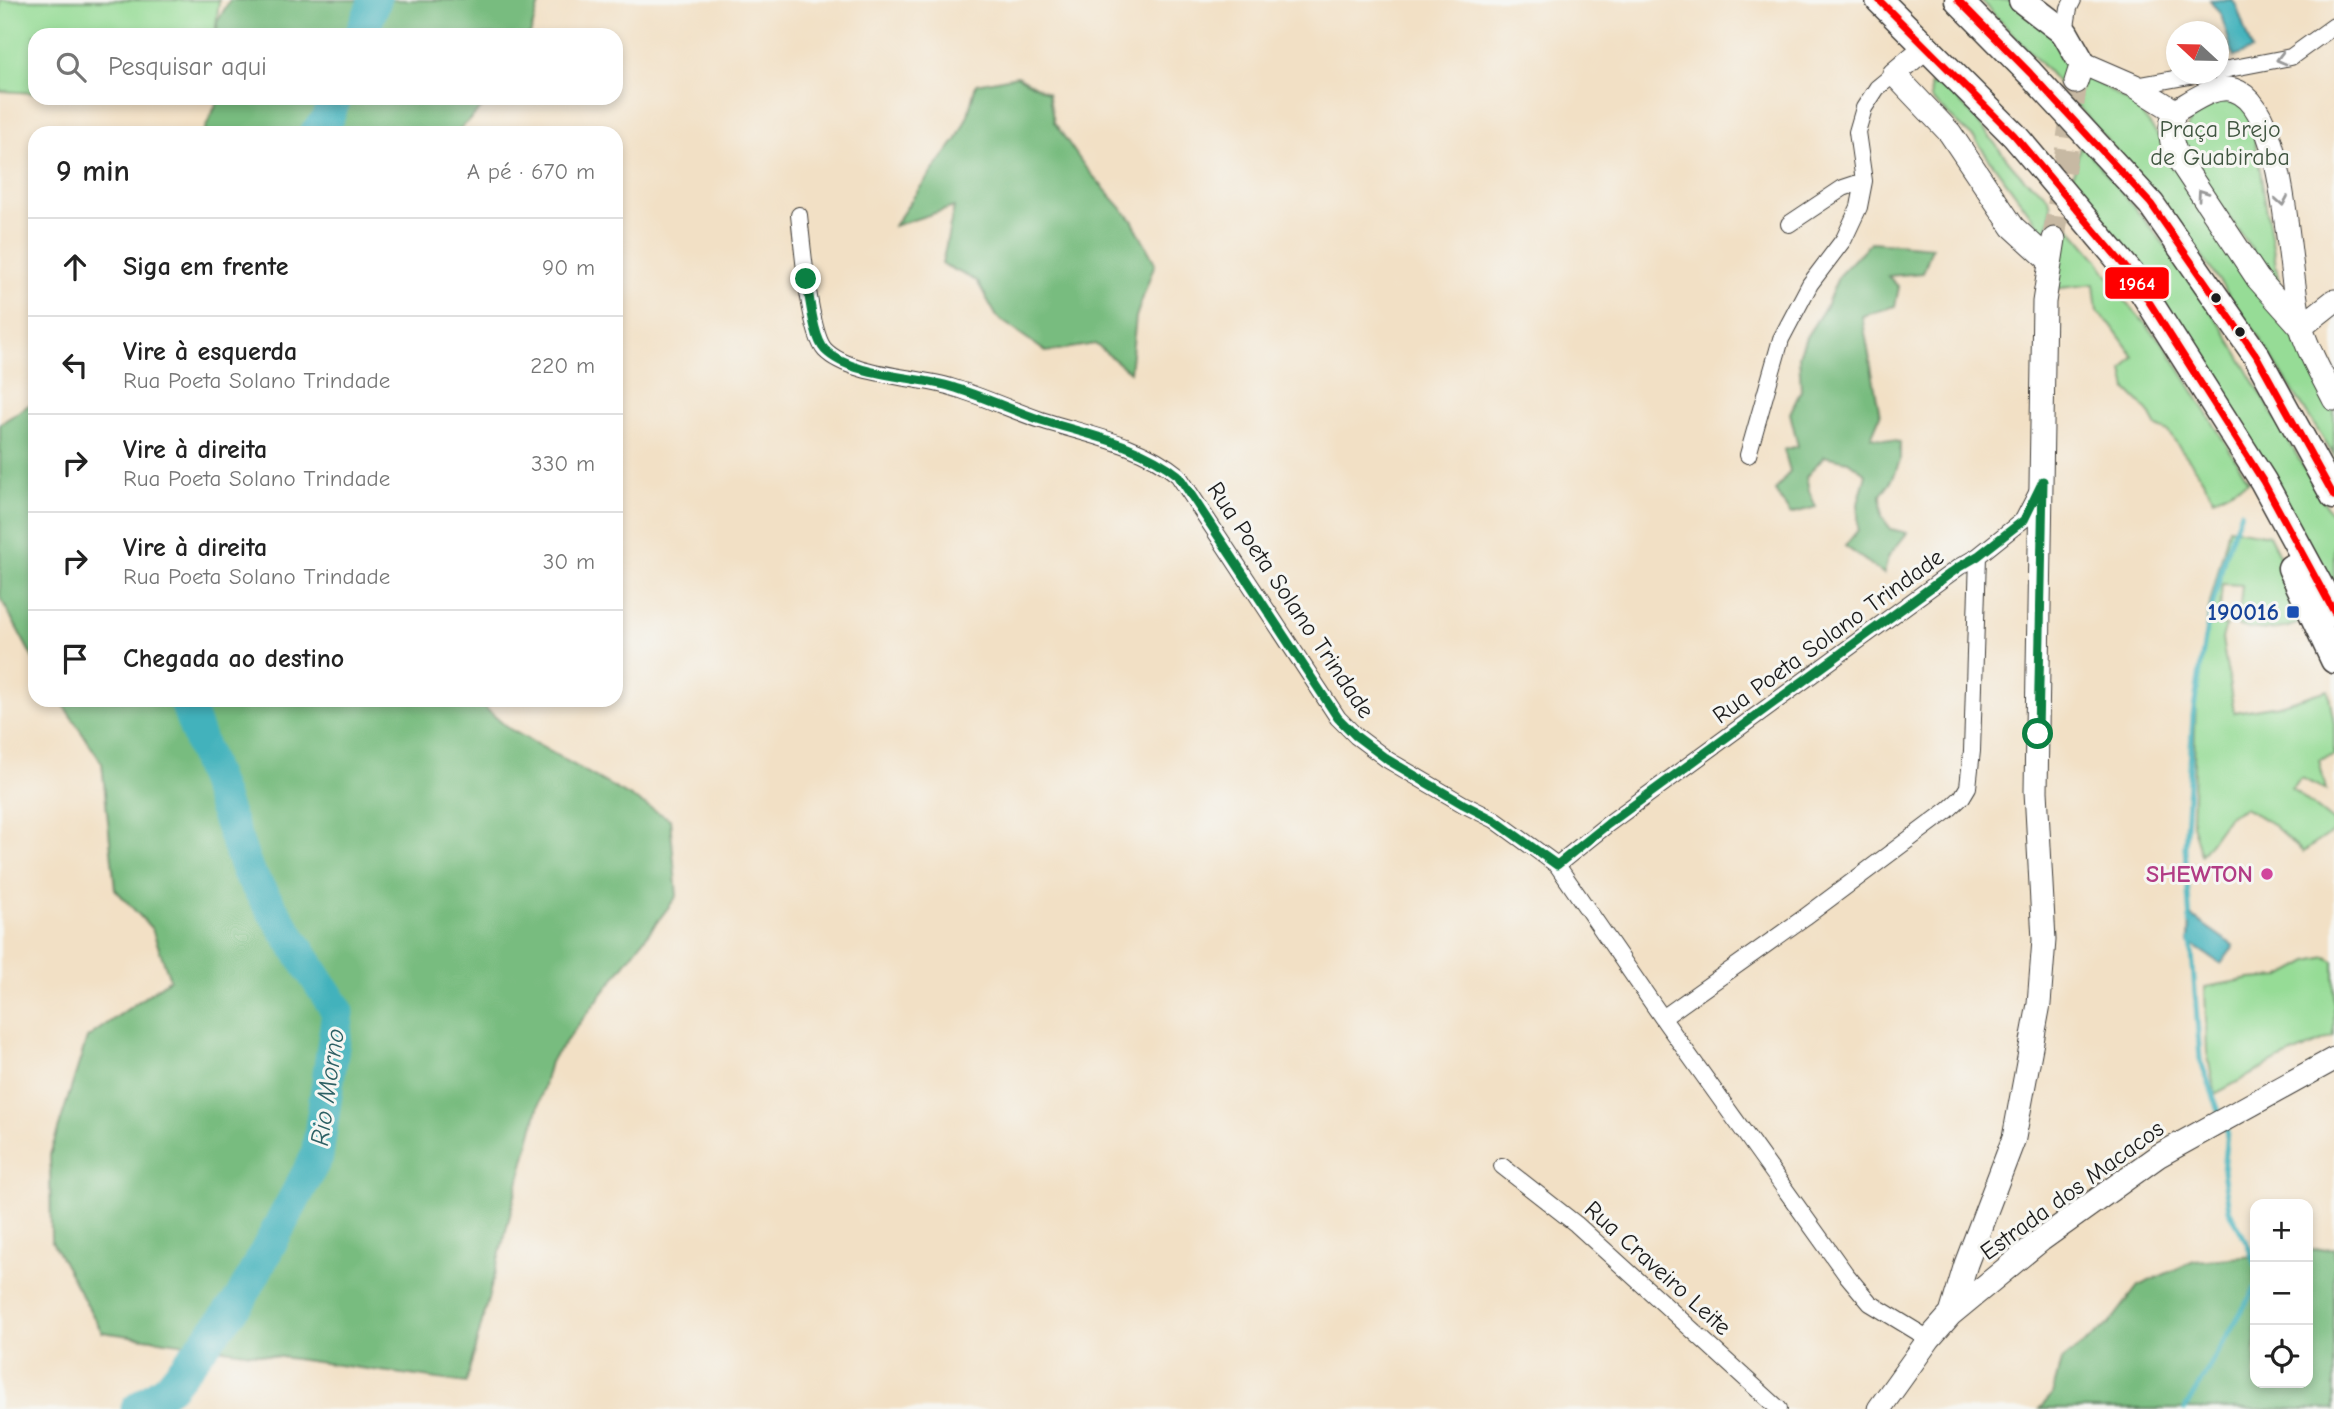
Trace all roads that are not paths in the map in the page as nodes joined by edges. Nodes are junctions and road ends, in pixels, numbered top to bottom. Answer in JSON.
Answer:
{"nodes":[{"id":1,"x":1879,"y":0,"type":"edge"},
{"id":2,"x":1958,"y":0,"type":"edge"},
{"id":3,"x":2022,"y":0,"type":"edge"},
{"id":4,"x":2073,"y":0,"type":"edge"},
{"id":5,"x":2334,"y":26,"type":"edge"},
{"id":6,"x":2065,"y":33,"type":"junction"},
{"id":7,"x":1926,"y":47,"type":"junction"},
{"id":8,"x":2229,"y":69,"type":"edge"},
{"id":9,"x":2079,"y":72,"type":"joint"},
{"id":10,"x":1894,"y":74,"type":"junction"},
{"id":11,"x":2166,"y":80,"type":"edge"},
{"id":12,"x":2135,"y":86,"type":"junction"},
{"id":13,"x":2175,"y":111,"type":"junction"},
{"id":14,"x":1864,"y":181,"type":"junction"},
{"id":15,"x":799,"y":215,"type":"dead end"},
{"id":16,"x":1789,"y":224,"type":"dead end"},
{"id":17,"x":2297,"y":302,"type":"junction"},
{"id":18,"x":2330,"y":304,"type":"edge"},
{"id":19,"x":2301,"y":327,"type":"junction"},
{"id":20,"x":2333,"y":395,"type":"edge"},
{"id":21,"x":1748,"y":455,"type":"dead end"},
{"id":22,"x":2043,"y":481,"type":"junction"},
{"id":23,"x":2263,"y":481,"type":"junction"},
{"id":24,"x":2334,"y":496,"type":"edge"},
{"id":25,"x":1978,"y":556,"type":"junction"},
{"id":26,"x":2334,"y":612,"type":"edge"},
{"id":27,"x":2334,"y":660,"type":"edge"},
{"id":28,"x":1557,"y":865,"type":"junction"},
{"id":29,"x":1664,"y":1017,"type":"junction"},
{"id":30,"x":2334,"y":1059,"type":"edge"},
{"id":31,"x":1502,"y":1166,"type":"dead end"},
{"id":32,"x":1951,"y":1314,"type":"junction"},
{"id":33,"x":1929,"y":1339,"type":"junction"},
{"id":34,"x":1779,"y":1409,"type":"edge"},
{"id":35,"x":1879,"y":1409,"type":"edge"}],
"edges":[{"from":1,"to":7,"type":"highway"},
{"from":2,"to":24,"type":"highway"},
{"from":3,"to":6,"type":"highway"},
{"from":4,"to":6,"type":"street"},
{"from":5,"to":8,"type":"street","one_way":true},
{"from":6,"to":9,"type":"highway"},
{"from":7,"to":10,"type":"main road"},
{"from":7,"to":23,"type":"highway"},
{"from":9,"to":12,"type":"main road"},
{"from":10,"to":14,"type":"street"},
{"from":10,"to":22,"type":"main road"},
{"from":11,"to":12,"type":"street"},
{"from":12,"to":13,"type":"main road"},
{"from":13,"to":17,"type":"main road","one_way":true},
{"from":19,"to":13,"type":"main road","one_way":true},
{"from":14,"to":16,"type":"street"},
{"from":14,"to":21,"type":"street"},
{"from":15,"to":28,"type":"street","name":"Rua Poeta Solano Trindade"},
{"from":17,"to":18,"type":"main road"},
{"from":17,"to":19,"type":"main road"},
{"from":18,"to":19,"type":"main road"},
{"from":19,"to":20,"type":"main road"},
{"from":22,"to":25,"type":"street","name":"Rua Poeta Solano Trindade"},
{"from":22,"to":32,"type":"main road"},
{"from":23,"to":26,"type":"highway"},
{"from":23,"to":27,"type":"highway"},
{"from":25,"to":28,"type":"street","name":"Rua Poeta Solano Trindade"},
{"from":25,"to":29,"type":"street"},
{"from":28,"to":29,"type":"street","name":"Rua Poeta Solano Trindade"},
{"from":29,"to":33,"type":"street","name":"Rua Poeta Solano Trindade"},
{"from":30,"to":32,"type":"main road","name":"Estrada dos Macacos"},
{"from":31,"to":34,"type":"street","name":"Rua Craveiro Leite"},
{"from":32,"to":33,"type":"main road","name":"Estrada dos Macacos"},
{"from":33,"to":35,"type":"main road","name":"Estrada dos Macacos"}]}
